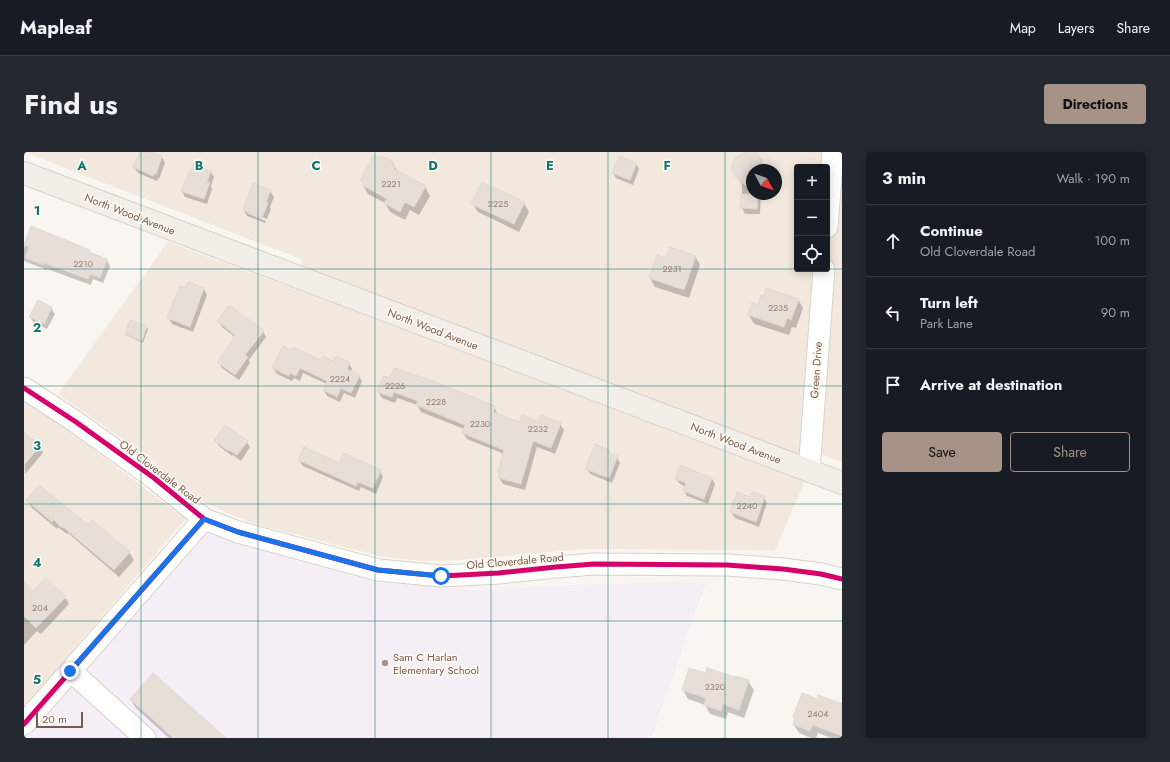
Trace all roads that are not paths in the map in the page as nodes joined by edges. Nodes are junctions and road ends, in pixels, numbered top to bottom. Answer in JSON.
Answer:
{"nodes":[{"id":1,"x":833,"y":152,"type":"edge"},
{"id":2,"x":24,"y":174,"type":"edge"},
{"id":3,"x":829,"y":200,"type":"edge"},
{"id":4,"x":824,"y":272,"type":"edge"},
{"id":5,"x":24,"y":388,"type":"edge"},
{"id":6,"x":809,"y":471,"type":"junction"},
{"id":7,"x":842,"y":483,"type":"edge"},
{"id":8,"x":204,"y":519,"type":"junction"},
{"id":9,"x":842,"y":579,"type":"edge"},
{"id":10,"x":70,"y":671,"type":"junction"},
{"id":11,"x":24,"y":724,"type":"edge"},
{"id":12,"x":145,"y":738,"type":"edge"}],
"edges":[{"from":1,"to":3,"type":"street"},
{"from":2,"to":6,"type":"main road","name":"North Wood Avenue"},
{"from":4,"to":6,"type":"street","name":"Green Drive"},
{"from":5,"to":8,"type":"street","name":"Old Cloverdale Road"},
{"from":6,"to":7,"type":"main road","name":"North Wood Avenue"},
{"from":8,"to":9,"type":"street","name":"Old Cloverdale Road"},
{"from":8,"to":10,"type":"street"},
{"from":10,"to":11,"type":"street"},
{"from":10,"to":12,"type":"street"}]}
